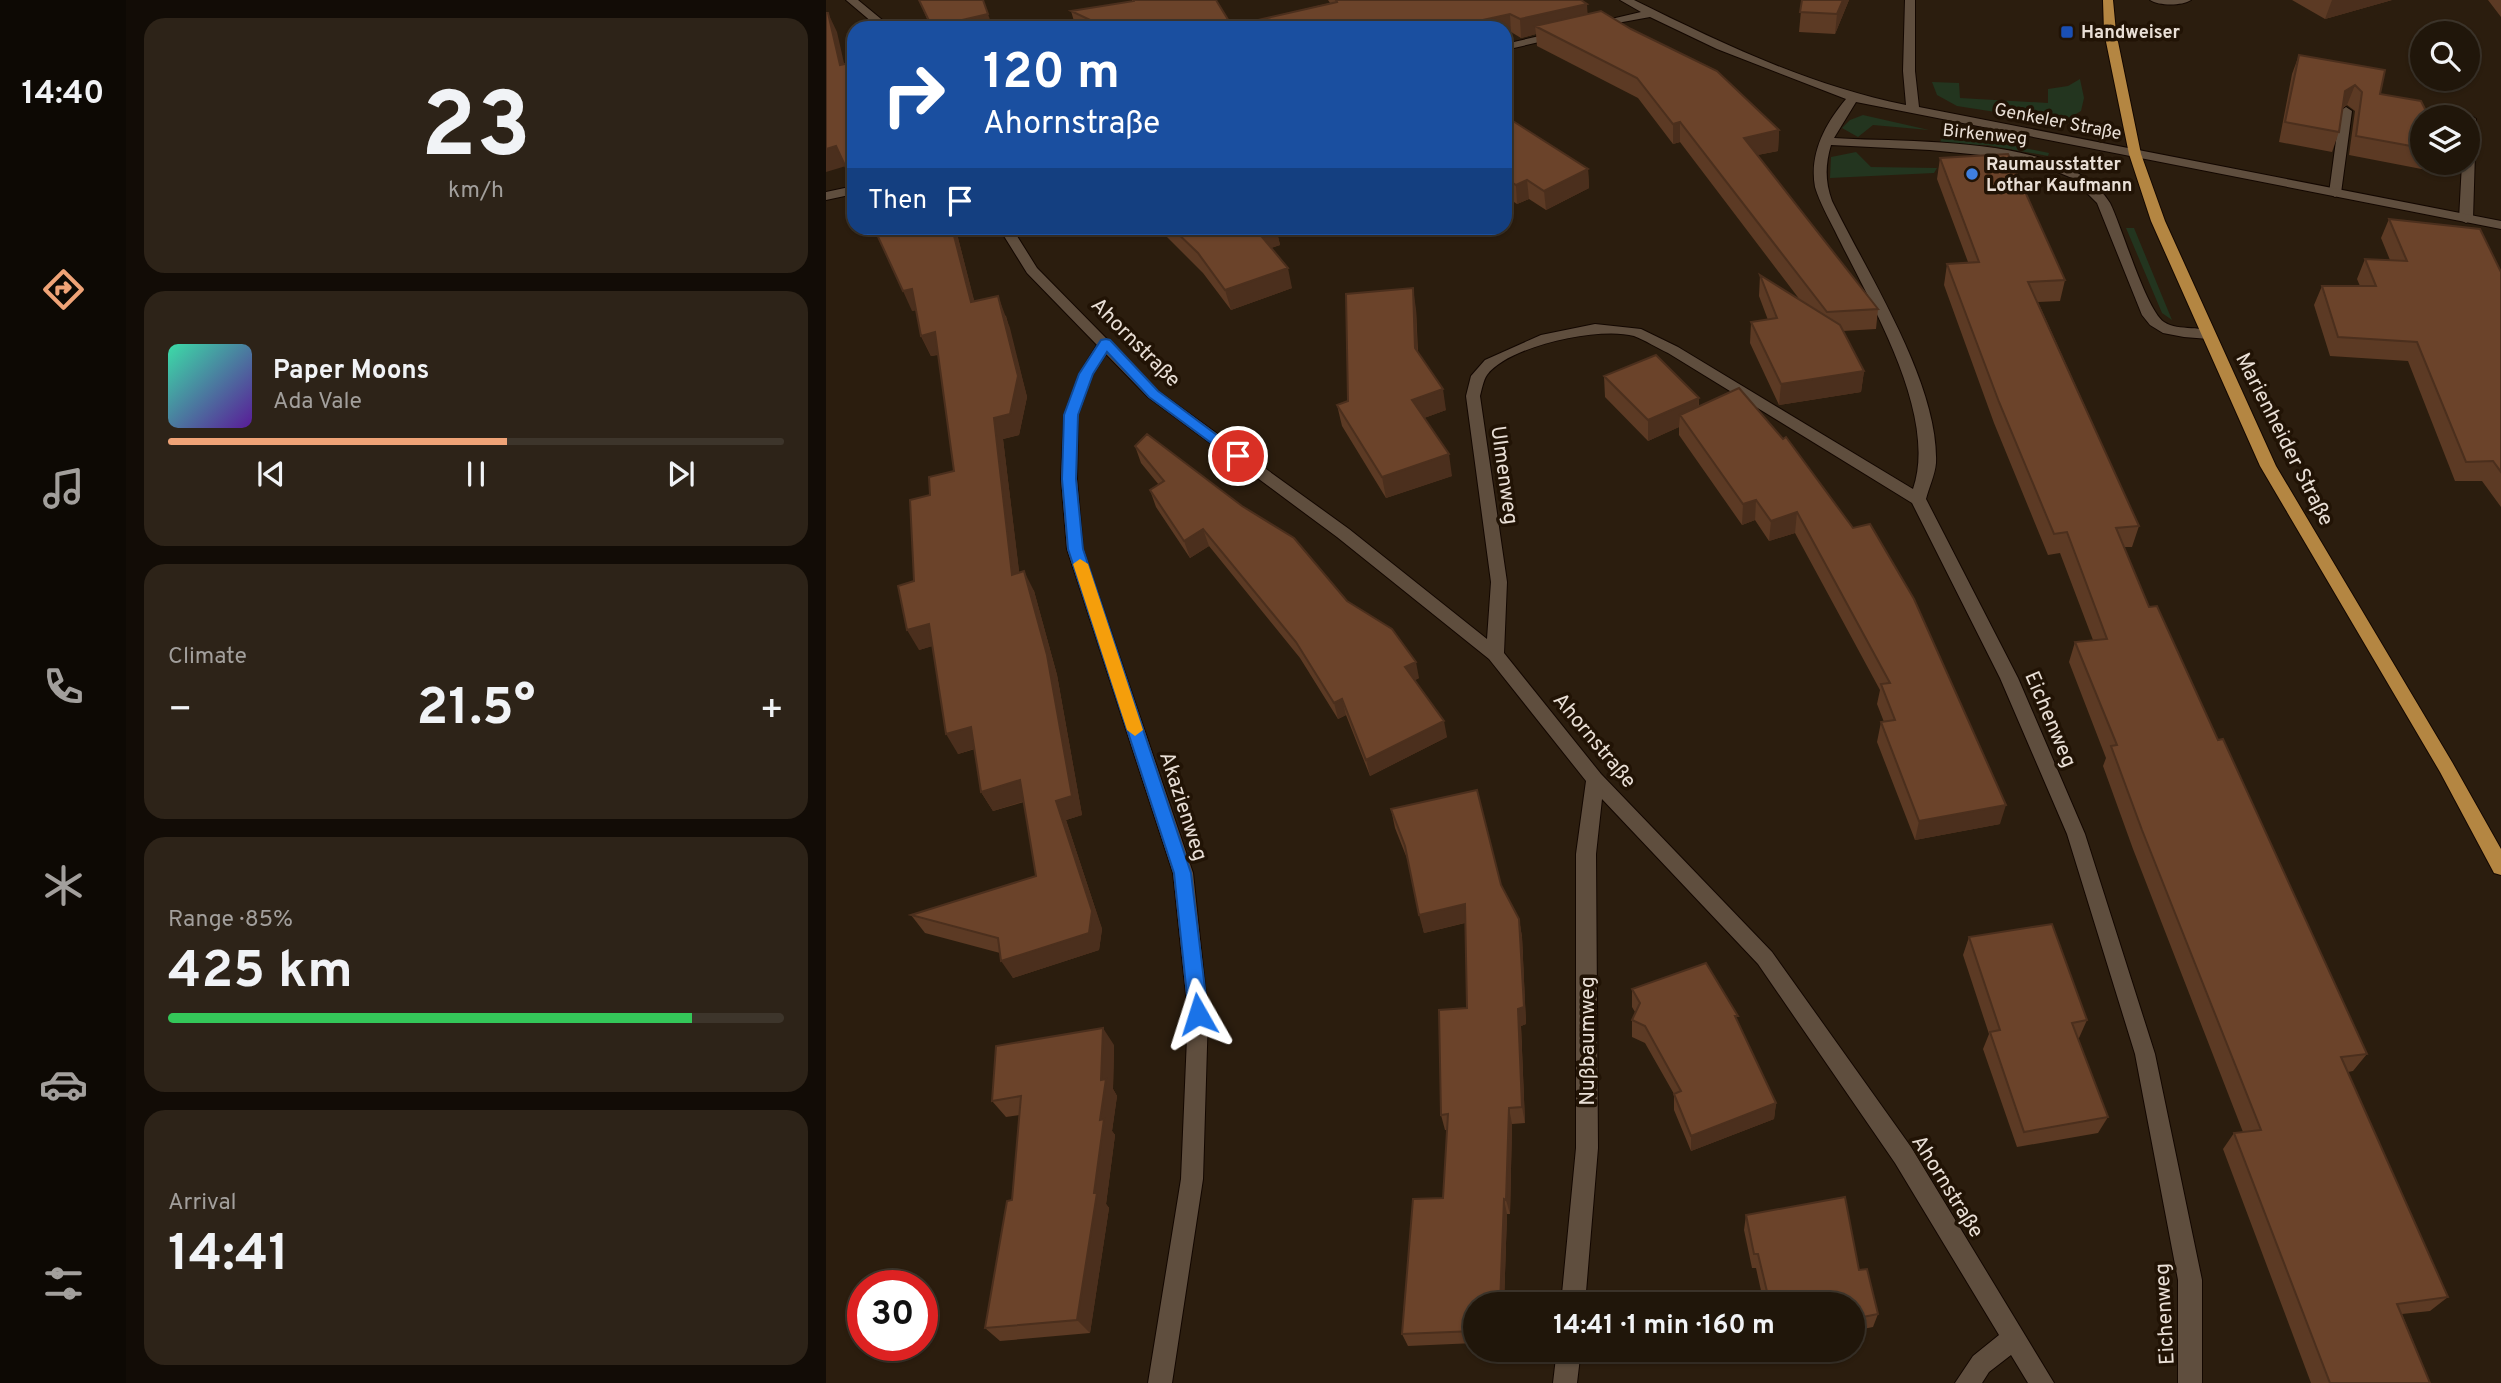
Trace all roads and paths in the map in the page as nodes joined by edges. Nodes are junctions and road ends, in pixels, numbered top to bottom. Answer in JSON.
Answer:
{"nodes":[{"id":1,"x":851,"y":0,"type":"edge"},
{"id":2,"x":1625,"y":0,"type":"edge"},
{"id":3,"x":1910,"y":0,"type":"edge"},
{"id":4,"x":2108,"y":0,"type":"edge"},
{"id":5,"x":2155,"y":0,"type":"edge"},
{"id":6,"x":2186,"y":0,"type":"edge"},
{"id":7,"x":1652,"y":13,"type":"junction"},
{"id":8,"x":877,"y":21,"type":"edge"},
{"id":9,"x":1585,"y":28,"type":"edge"},
{"id":10,"x":1572,"y":32,"type":"edge"},
{"id":11,"x":1512,"y":45,"type":"edge"},
{"id":12,"x":1853,"y":98,"type":"junction"},
{"id":13,"x":1913,"y":111,"type":"junction"},
{"id":14,"x":2346,"y":111,"type":"edge"},
{"id":15,"x":1826,"y":141,"type":"junction"},
{"id":16,"x":2135,"y":153,"type":"junction"},
{"id":17,"x":2468,"y":175,"type":"edge"},
{"id":18,"x":847,"y":192,"type":"edge"},
{"id":19,"x":2335,"y":193,"type":"junction"},
{"id":20,"x":826,"y":196,"type":"edge"},
{"id":21,"x":2466,"y":219,"type":"junction"},
{"id":22,"x":2501,"y":225,"type":"edge"},
{"id":23,"x":1010,"y":235,"type":"edge"},
{"id":24,"x":2209,"y":335,"type":"junction"},
{"id":25,"x":1106,"y":343,"type":"junction"},
{"id":26,"x":1918,"y":499,"type":"junction"},
{"id":27,"x":1495,"y":654,"type":"junction"},
{"id":28,"x":1595,"y":779,"type":"junction"},
{"id":29,"x":2501,"y":867,"type":"edge"},
{"id":30,"x":1574,"y":1292,"type":"edge"},
{"id":31,"x":2015,"y":1337,"type":"junction"},
{"id":32,"x":1567,"y":1362,"type":"edge"},
{"id":33,"x":1160,"y":1383,"type":"edge"},
{"id":34,"x":1565,"y":1383,"type":"edge"},
{"id":35,"x":1967,"y":1383,"type":"edge"},
{"id":36,"x":2042,"y":1383,"type":"edge"},
{"id":37,"x":2190,"y":1383,"type":"edge"}],
"edges":[{"from":1,"to":8,"type":"street"},
{"from":2,"to":7,"type":"street","name":"Genkeler Straße"},
{"from":3,"to":13,"type":"street"},
{"from":4,"to":16,"type":"main road","name":"Marienheider Straße"},
{"from":5,"to":6,"type":"street"},
{"from":7,"to":9,"type":"street"},
{"from":7,"to":12,"type":"street","name":"Genkeler Straße"},
{"from":10,"to":11,"type":"street"},
{"from":12,"to":13,"type":"street","name":"Genkeler Straße"},
{"from":12,"to":15,"type":"street"},
{"from":13,"to":16,"type":"street","name":"Genkeler Straße"},
{"from":14,"to":19,"type":"street"},
{"from":15,"to":24,"type":"street","name":"Birkenweg"},
{"from":15,"to":26,"type":"street"},
{"from":16,"to":19,"type":"street","name":"Genkeler Straße"},
{"from":16,"to":24,"type":"main road","name":"Marienheider Straße"},
{"from":17,"to":21,"type":"street"},
{"from":18,"to":20,"type":"street"},
{"from":19,"to":21,"type":"street","name":"Genkeler Straße"},
{"from":21,"to":22,"type":"street","name":"Genkeler Straße"},
{"from":23,"to":25,"type":"street","name":"Ahornstraße"},
{"from":24,"to":29,"type":"main road","name":"Marienheider Straße"},
{"from":25,"to":27,"type":"street","name":"Ahornstraße"},
{"from":25,"to":33,"type":"street","name":"Akazienweg"},
{"from":26,"to":27,"type":"street","name":"Ulmenweg"},
{"from":26,"to":37,"type":"street","name":"Eichenweg"},
{"from":27,"to":28,"type":"street","name":"Ahornstraße"},
{"from":28,"to":30,"type":"street","name":"Nußbaumweg"},
{"from":28,"to":31,"type":"street","name":"Ahornstraße"},
{"from":31,"to":35,"type":"street"},
{"from":31,"to":36,"type":"street","name":"Ahornstraße"},
{"from":32,"to":34,"type":"street"}]}
